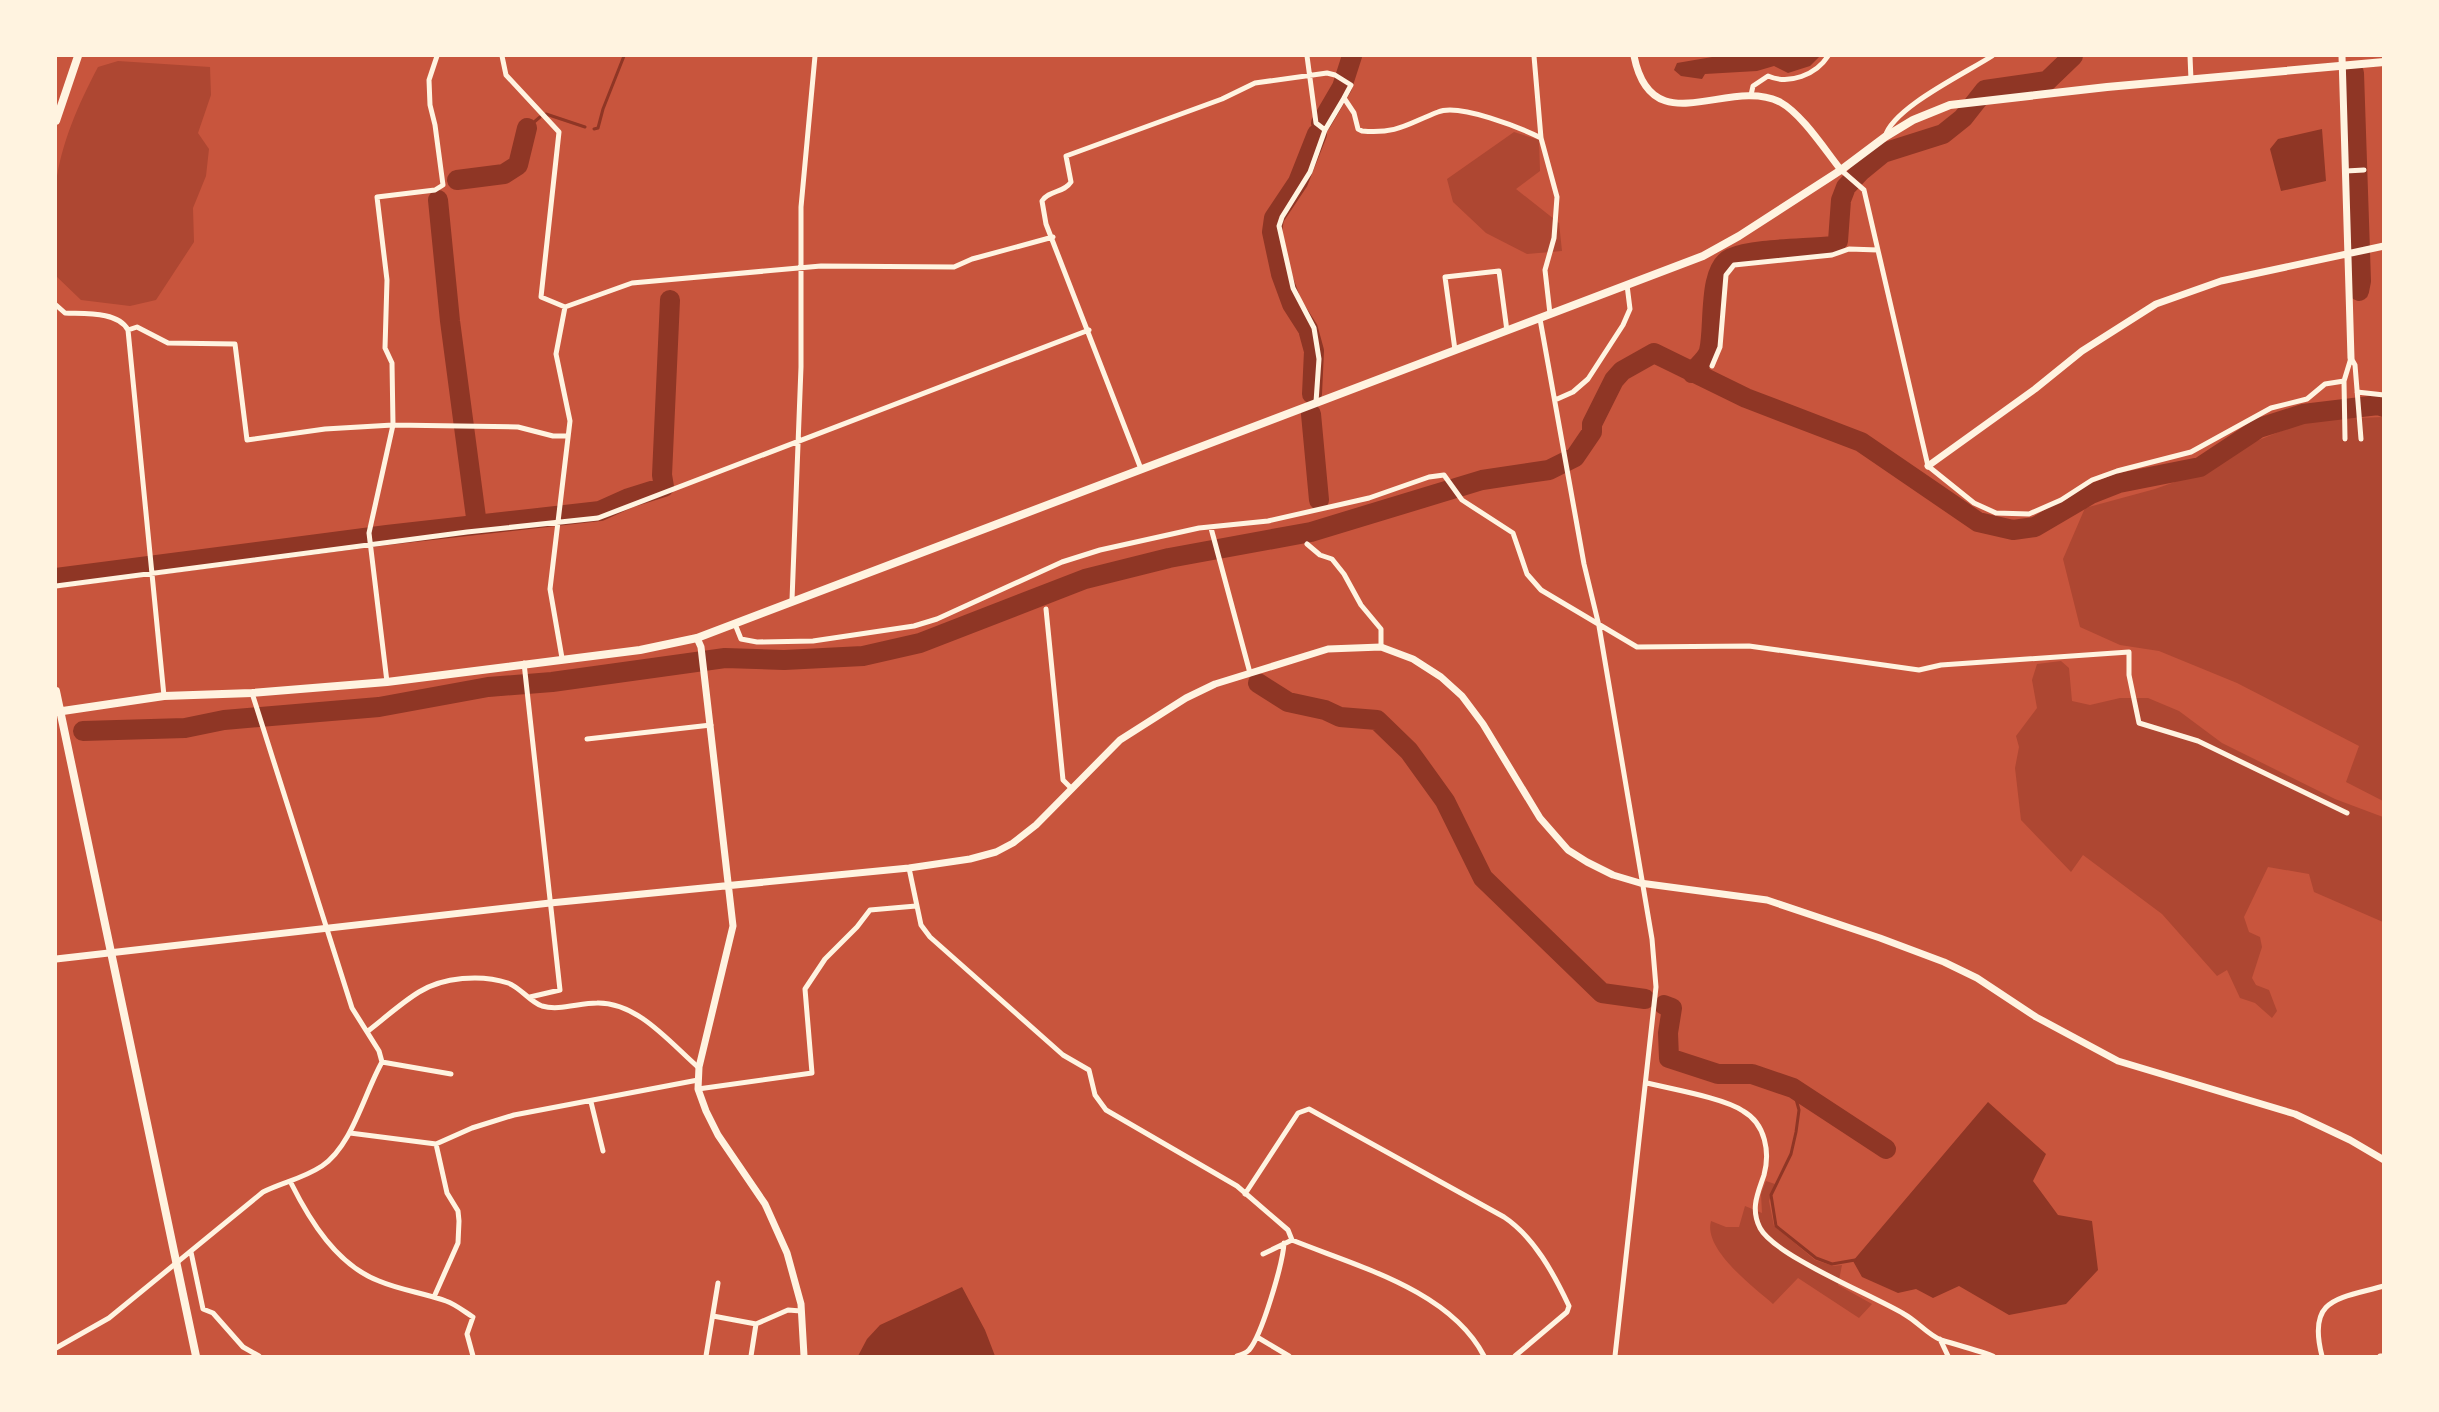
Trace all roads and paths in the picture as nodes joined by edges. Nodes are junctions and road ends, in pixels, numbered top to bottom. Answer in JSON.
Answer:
{"nodes":[{"id":1,"x":78,"y":56,"type":"edge"},
{"id":2,"x":437,"y":56,"type":"edge"},
{"id":3,"x":502,"y":56,"type":"edge"},
{"id":4,"x":815,"y":56,"type":"edge"},
{"id":5,"x":1307,"y":56,"type":"edge"},
{"id":6,"x":1533,"y":56,"type":"edge"},
{"id":7,"x":1634,"y":56,"type":"edge"},
{"id":8,"x":1828,"y":56,"type":"edge"},
{"id":9,"x":1992,"y":56,"type":"edge"},
{"id":10,"x":2190,"y":56,"type":"edge"},
{"id":11,"x":2342,"y":56,"type":"edge"},
{"id":12,"x":2384,"y":62,"type":"edge"},
{"id":13,"x":2342,"y":66,"type":"junction"},
{"id":14,"x":1310,"y":76,"type":"junction"},
{"id":15,"x":2191,"y":80,"type":"junction"},
{"id":16,"x":1751,"y":95,"type":"junction"},
{"id":17,"x":1344,"y":98,"type":"junction"},
{"id":18,"x":56,"y":121,"type":"edge"},
{"id":19,"x":1325,"y":130,"type":"junction"},
{"id":20,"x":1885,"y":137,"type":"junction"},
{"id":21,"x":1541,"y":138,"type":"junction"},
{"id":22,"x":2364,"y":170,"type":"dead end"},
{"id":23,"x":2349,"y":171,"type":"junction"},
{"id":24,"x":1844,"y":172,"type":"junction"},
{"id":25,"x":1053,"y":237,"type":"junction"},
{"id":26,"x":2384,"y":246,"type":"edge"},
{"id":27,"x":1878,"y":250,"type":"junction"},
{"id":28,"x":2352,"y":253,"type":"junction"},
{"id":29,"x":803,"y":268,"type":"junction"},
{"id":30,"x":1627,"y":285,"type":"junction"},
{"id":31,"x":56,"y":305,"type":"edge"},
{"id":32,"x":565,"y":307,"type":"junction"},
{"id":33,"x":1550,"y":314,"type":"junction"},
{"id":34,"x":1540,"y":319,"type":"junction"},
{"id":35,"x":128,"y":330,"type":"junction"},
{"id":36,"x":1089,"y":330,"type":"junction"},
{"id":37,"x":1507,"y":331,"type":"junction"},
{"id":38,"x":1455,"y":350,"type":"junction"},
{"id":39,"x":2351,"y":358,"type":"junction"},
{"id":40,"x":1712,"y":366,"type":"dead end"},
{"id":41,"x":2344,"y":381,"type":"junction"},
{"id":42,"x":2357,"y":392,"type":"junction"},
{"id":43,"x":2384,"y":395,"type":"edge"},
{"id":44,"x":1555,"y":400,"type":"junction"},
{"id":45,"x":1316,"y":402,"type":"junction"},
{"id":46,"x":393,"y":425,"type":"junction"},
{"id":47,"x":566,"y":436,"type":"junction"},
{"id":48,"x":2345,"y":439,"type":"dead end"},
{"id":49,"x":2361,"y":439,"type":"dead end"},
{"id":50,"x":798,"y":442,"type":"junction"},
{"id":51,"x":1928,"y":466,"type":"junction"},
{"id":52,"x":1141,"y":468,"type":"junction"},
{"id":53,"x":556,"y":524,"type":"junction"},
{"id":54,"x":1211,"y":531,"type":"junction"},
{"id":55,"x":371,"y":544,"type":"junction"},
{"id":56,"x":1307,"y":544,"type":"dead end"},
{"id":57,"x":152,"y":572,"type":"junction"},
{"id":58,"x":56,"y":586,"type":"edge"},
{"id":59,"x":792,"y":600,"type":"junction"},
{"id":60,"x":1046,"y":609,"type":"dead end"},
{"id":61,"x":735,"y":624,"type":"junction"},
{"id":62,"x":1599,"y":626,"type":"junction"},
{"id":63,"x":697,"y":638,"type":"junction"},
{"id":64,"x":1381,"y":647,"type":"junction"},
{"id":65,"x":562,"y":658,"type":"junction"},
{"id":66,"x":524,"y":666,"type":"junction"},
{"id":67,"x":1250,"y":673,"type":"junction"},
{"id":68,"x":387,"y":682,"type":"junction"},
{"id":69,"x":56,"y":691,"type":"edge"},
{"id":70,"x":252,"y":693,"type":"junction"},
{"id":71,"x":164,"y":696,"type":"junction"},
{"id":72,"x":58,"y":711,"type":"edge"},
{"id":73,"x":711,"y":725,"type":"junction"},
{"id":74,"x":587,"y":739,"type":"dead end"},
{"id":75,"x":1071,"y":788,"type":"junction"},
{"id":76,"x":2347,"y":813,"type":"dead end"},
{"id":77,"x":909,"y":868,"type":"junction"},
{"id":78,"x":1640,"y":883,"type":"junction"},
{"id":79,"x":730,"y":886,"type":"junction"},
{"id":80,"x":550,"y":903,"type":"junction"},
{"id":81,"x":916,"y":906,"type":"junction"},
{"id":82,"x":326,"y":928,"type":"junction"},
{"id":83,"x":110,"y":953,"type":"junction"},
{"id":84,"x":56,"y":959,"type":"edge"},
{"id":85,"x":530,"y":997,"type":"junction"},
{"id":86,"x":368,"y":1031,"type":"junction"},
{"id":87,"x":382,"y":1062,"type":"junction"},
{"id":88,"x":699,"y":1068,"type":"junction"},
{"id":89,"x":451,"y":1074,"type":"dead end"},
{"id":90,"x":698,"y":1080,"type":"junction"},
{"id":91,"x":1647,"y":1083,"type":"junction"},
{"id":92,"x":698,"y":1089,"type":"junction"},
{"id":93,"x":591,"y":1102,"type":"junction"},
{"id":94,"x":350,"y":1133,"type":"junction"},
{"id":95,"x":436,"y":1144,"type":"junction"},
{"id":96,"x":603,"y":1151,"type":"dead end"},
{"id":97,"x":2384,"y":1160,"type":"edge"},
{"id":98,"x":291,"y":1183,"type":"junction"},
{"id":99,"x":1245,"y":1194,"type":"junction"},
{"id":100,"x":1292,"y":1240,"type":"junction"},
{"id":101,"x":1284,"y":1243,"type":"junction"},
{"id":102,"x":191,"y":1252,"type":"junction"},
{"id":103,"x":1263,"y":1254,"type":"dead end"},
{"id":104,"x":177,"y":1264,"type":"junction"},
{"id":105,"x":718,"y":1283,"type":"dead end"},
{"id":106,"x":2384,"y":1286,"type":"edge"},
{"id":107,"x":434,"y":1297,"type":"junction"},
{"id":108,"x":801,"y":1311,"type":"junction"},
{"id":109,"x":713,"y":1316,"type":"junction"},
{"id":110,"x":756,"y":1324,"type":"junction"},
{"id":111,"x":1257,"y":1337,"type":"junction"},
{"id":112,"x":1940,"y":1340,"type":"junction"},
{"id":113,"x":56,"y":1348,"type":"edge"},
{"id":114,"x":196,"y":1356,"type":"edge"},
{"id":115,"x":259,"y":1356,"type":"edge"},
{"id":116,"x":473,"y":1356,"type":"edge"},
{"id":117,"x":706,"y":1356,"type":"edge"},
{"id":118,"x":751,"y":1356,"type":"edge"},
{"id":119,"x":804,"y":1356,"type":"edge"},
{"id":120,"x":1237,"y":1356,"type":"edge"},
{"id":121,"x":1289,"y":1356,"type":"edge"},
{"id":122,"x":1484,"y":1356,"type":"edge"},
{"id":123,"x":1515,"y":1356,"type":"edge"},
{"id":124,"x":1615,"y":1356,"type":"edge"},
{"id":125,"x":1948,"y":1356,"type":"edge"},
{"id":126,"x":1993,"y":1356,"type":"edge"},
{"id":127,"x":2322,"y":1356,"type":"edge"}],
"edges":[{"from":1,"to":18,"type":"main road"},
{"from":2,"to":46,"type":"street"},
{"from":3,"to":32,"type":"street"},
{"from":4,"to":29,"type":"street"},
{"from":5,"to":14,"type":"street"},
{"from":6,"to":21,"type":"street"},
{"from":7,"to":16,"type":"street"},
{"from":8,"to":16,"type":"street"},
{"from":9,"to":20,"type":"street"},
{"from":10,"to":15,"type":"street"},
{"from":11,"to":13,"type":"street"},
{"from":12,"to":13,"type":"main road"},
{"from":13,"to":15,"type":"main road"},
{"from":13,"to":23,"type":"street"},
{"from":14,"to":17,"type":"street"},
{"from":14,"to":19,"type":"street"},
{"from":14,"to":25,"type":"street"},
{"from":15,"to":20,"type":"main road"},
{"from":16,"to":24,"type":"street"},
{"from":17,"to":19,"type":"street"},
{"from":17,"to":21,"type":"street"},
{"from":19,"to":45,"type":"street"},
{"from":20,"to":24,"type":"main road"},
{"from":21,"to":33,"type":"street"},
{"from":22,"to":23,"type":"street"},
{"from":23,"to":28,"type":"street"},
{"from":24,"to":27,"type":"street"},
{"from":24,"to":30,"type":"main road"},
{"from":25,"to":29,"type":"street"},
{"from":25,"to":36,"type":"street"},
{"from":26,"to":28,"type":"street"},
{"from":27,"to":40,"type":"street"},
{"from":27,"to":51,"type":"street"},
{"from":28,"to":39,"type":"street"},
{"from":28,"to":51,"type":"street"},
{"from":29,"to":32,"type":"street"},
{"from":29,"to":50,"type":"street"},
{"from":30,"to":33,"type":"main road"},
{"from":30,"to":44,"type":"street"},
{"from":31,"to":35,"type":"street"},
{"from":32,"to":47,"type":"street"},
{"from":33,"to":34,"type":"main road"},
{"from":34,"to":37,"type":"main road"},
{"from":34,"to":44,"type":"street"},
{"from":35,"to":46,"type":"street"},
{"from":35,"to":57,"type":"street"},
{"from":36,"to":50,"type":"street"},
{"from":36,"to":52,"type":"street"},
{"from":37,"to":38,"type":"main road"},
{"from":37,"to":38,"type":"street"},
{"from":38,"to":45,"type":"main road"},
{"from":39,"to":41,"type":"street"},
{"from":39,"to":42,"type":"street"},
{"from":41,"to":48,"type":"street"},
{"from":41,"to":51,"type":"street"},
{"from":42,"to":43,"type":"street"},
{"from":42,"to":49,"type":"street"},
{"from":44,"to":62,"type":"street"},
{"from":45,"to":52,"type":"main road"},
{"from":46,"to":47,"type":"street"},
{"from":46,"to":55,"type":"street"},
{"from":47,"to":53,"type":"street"},
{"from":50,"to":53,"type":"street"},
{"from":50,"to":59,"type":"street"},
{"from":52,"to":59,"type":"main road"},
{"from":53,"to":55,"type":"street"},
{"from":53,"to":65,"type":"street"},
{"from":54,"to":61,"type":"street"},
{"from":54,"to":62,"type":"street"},
{"from":54,"to":67,"type":"street"},
{"from":55,"to":57,"type":"street"},
{"from":55,"to":68,"type":"street"},
{"from":56,"to":64,"type":"street"},
{"from":57,"to":58,"type":"street"},
{"from":57,"to":71,"type":"street"},
{"from":59,"to":61,"type":"main road"},
{"from":60,"to":75,"type":"street"},
{"from":61,"to":63,"type":"main road"},
{"from":62,"to":76,"type":"street"},
{"from":62,"to":78,"type":"street"},
{"from":63,"to":65,"type":"main road"},
{"from":63,"to":73,"type":"street"},
{"from":64,"to":67,"type":"street"},
{"from":64,"to":78,"type":"street"},
{"from":65,"to":66,"type":"main road"},
{"from":66,"to":68,"type":"main road"},
{"from":66,"to":80,"type":"street"},
{"from":67,"to":75,"type":"street"},
{"from":68,"to":70,"type":"main road"},
{"from":69,"to":72,"type":"main road"},
{"from":70,"to":71,"type":"main road"},
{"from":70,"to":82,"type":"street"},
{"from":71,"to":72,"type":"main road"},
{"from":72,"to":83,"type":"main road"},
{"from":73,"to":74,"type":"street"},
{"from":73,"to":79,"type":"street"},
{"from":75,"to":77,"type":"street"},
{"from":77,"to":79,"type":"street"},
{"from":77,"to":81,"type":"street"},
{"from":78,"to":91,"type":"street"},
{"from":78,"to":97,"type":"street"},
{"from":79,"to":80,"type":"street"},
{"from":79,"to":88,"type":"street"},
{"from":80,"to":82,"type":"street"},
{"from":80,"to":85,"type":"street"},
{"from":81,"to":92,"type":"street"},
{"from":81,"to":99,"type":"street"},
{"from":82,"to":83,"type":"street"},
{"from":82,"to":86,"type":"street"},
{"from":83,"to":84,"type":"street"},
{"from":83,"to":104,"type":"main road"},
{"from":85,"to":86,"type":"street"},
{"from":85,"to":88,"type":"street"},
{"from":86,"to":87,"type":"street"},
{"from":87,"to":89,"type":"street"},
{"from":87,"to":94,"type":"street"},
{"from":88,"to":90,"type":"street"},
{"from":90,"to":92,"type":"street"},
{"from":90,"to":93,"type":"street"},
{"from":91,"to":112,"type":"street"},
{"from":91,"to":124,"type":"street"},
{"from":92,"to":108,"type":"street"},
{"from":93,"to":95,"type":"street"},
{"from":93,"to":96,"type":"street"},
{"from":94,"to":95,"type":"street"},
{"from":94,"to":98,"type":"street"},
{"from":95,"to":107,"type":"street"},
{"from":98,"to":102,"type":"street"},
{"from":98,"to":107,"type":"street"},
{"from":99,"to":100,"type":"street"},
{"from":99,"to":123,"type":"street"},
{"from":100,"to":101,"type":"street"},
{"from":100,"to":122,"type":"street"},
{"from":101,"to":103,"type":"street"},
{"from":101,"to":111,"type":"street"},
{"from":102,"to":104,"type":"street"},
{"from":102,"to":115,"type":"street"},
{"from":104,"to":113,"type":"street"},
{"from":104,"to":114,"type":"main road"},
{"from":105,"to":109,"type":"street"},
{"from":106,"to":127,"type":"street"},
{"from":107,"to":116,"type":"street"},
{"from":108,"to":110,"type":"street"},
{"from":108,"to":119,"type":"street"},
{"from":109,"to":110,"type":"street"},
{"from":109,"to":117,"type":"street"},
{"from":110,"to":118,"type":"street"},
{"from":111,"to":120,"type":"street"},
{"from":111,"to":121,"type":"street"},
{"from":112,"to":125,"type":"street"},
{"from":112,"to":126,"type":"street"}]}
